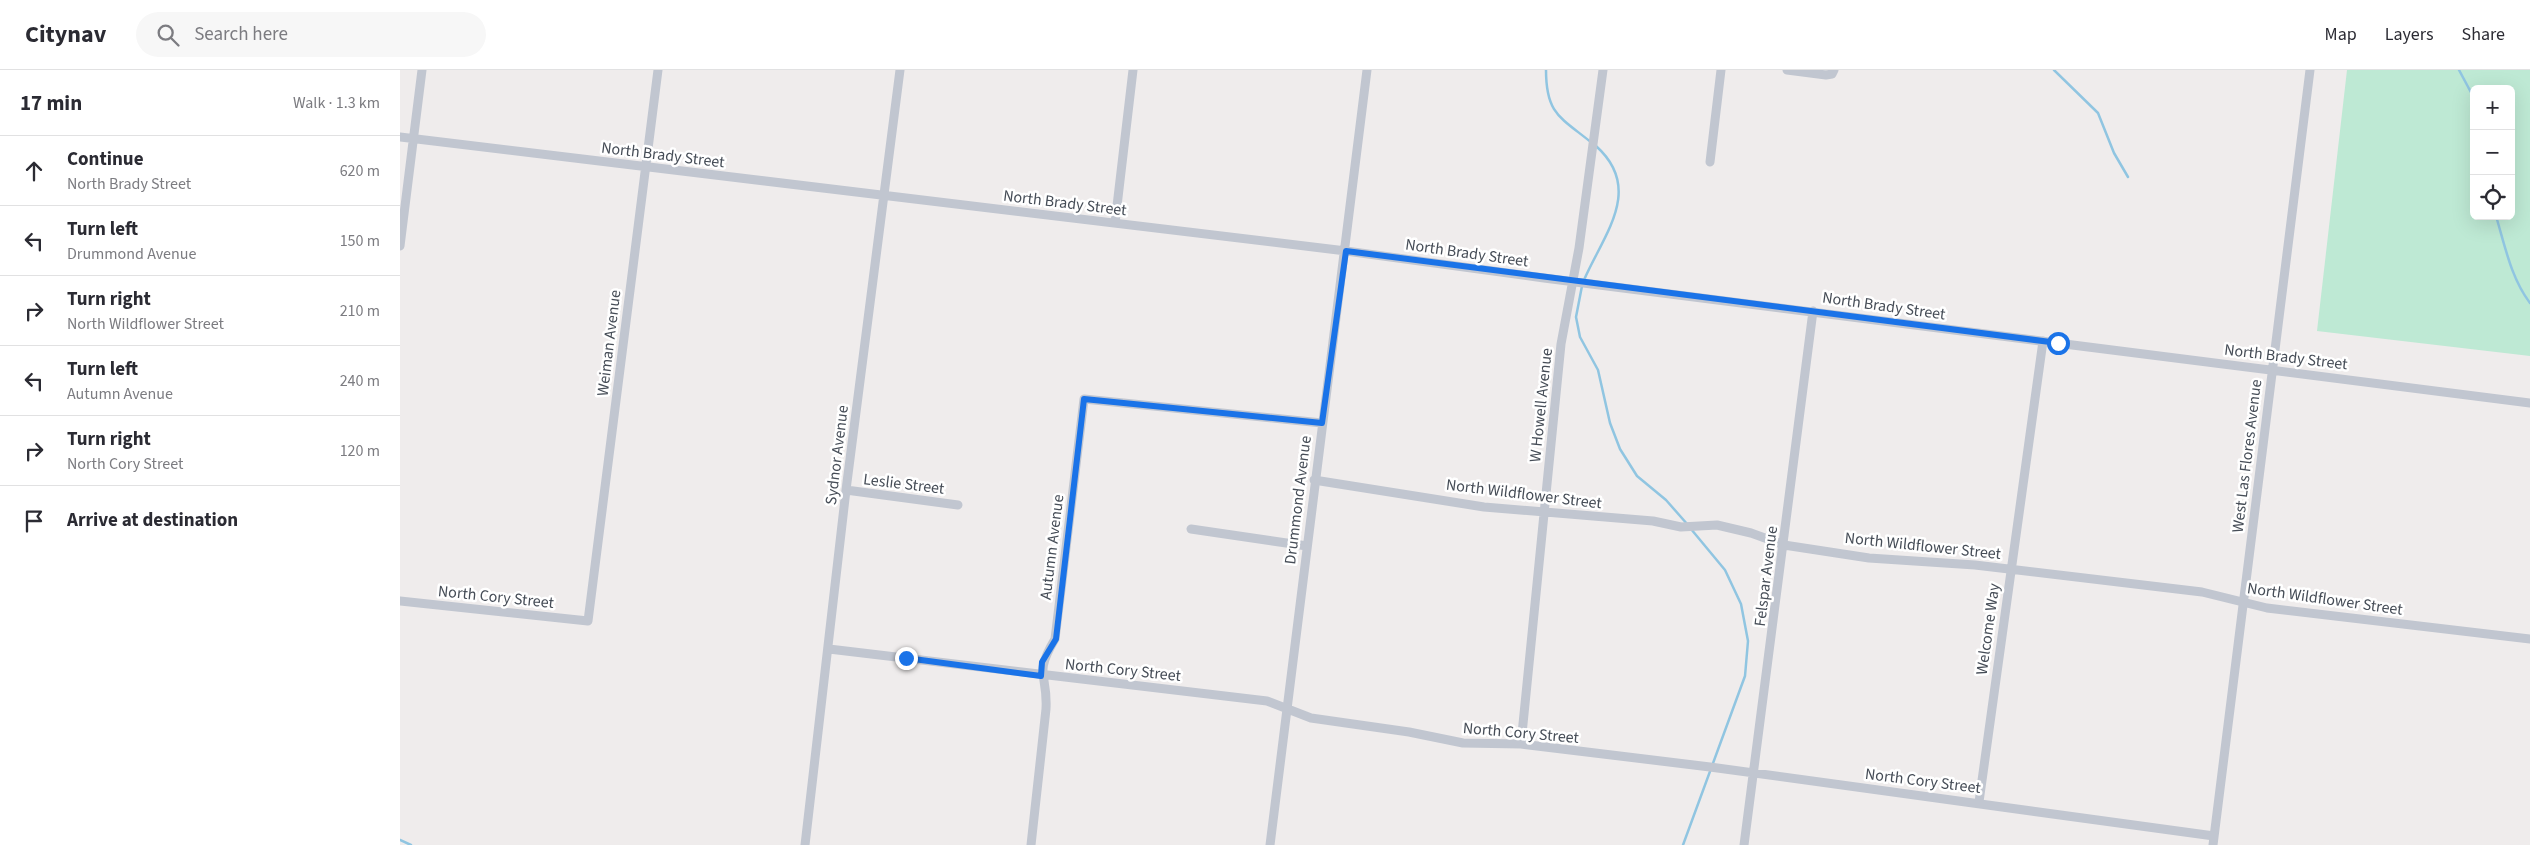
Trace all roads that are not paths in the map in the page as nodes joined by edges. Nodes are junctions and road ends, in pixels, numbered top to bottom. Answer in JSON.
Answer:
{"nodes":[{"id":1,"x":422,"y":70,"type":"edge"},
{"id":2,"x":658,"y":70,"type":"edge"},
{"id":3,"x":900,"y":70,"type":"edge"},
{"id":4,"x":1133,"y":70,"type":"edge"},
{"id":5,"x":1367,"y":70,"type":"edge"},
{"id":6,"x":1603,"y":70,"type":"edge"},
{"id":7,"x":1721,"y":70,"type":"edge"},
{"id":8,"x":1787,"y":70,"type":"edge"},
{"id":9,"x":1834,"y":70,"type":"edge"},
{"id":10,"x":2310,"y":70,"type":"edge"},
{"id":11,"x":400,"y":137,"type":"edge"},
{"id":12,"x":413,"y":139,"type":"junction"},
{"id":13,"x":1710,"y":162,"type":"dead end"},
{"id":14,"x":646,"y":167,"type":"junction"},
{"id":15,"x":883,"y":196,"type":"junction"},
{"id":16,"x":1115,"y":222,"type":"junction"},
{"id":17,"x":400,"y":246,"type":"edge"},
{"id":18,"x":1346,"y":251,"type":"junction"},
{"id":19,"x":1572,"y":281,"type":"junction"},
{"id":20,"x":1813,"y":311,"type":"junction"},
{"id":21,"x":2043,"y":341,"type":"junction"},
{"id":22,"x":2272,"y":368,"type":"junction"},
{"id":23,"x":2530,"y":403,"type":"edge"},
{"id":24,"x":1322,"y":423,"type":"junction"},
{"id":25,"x":1314,"y":480,"type":"junction"},
{"id":26,"x":846,"y":490,"type":"junction"},
{"id":27,"x":958,"y":505,"type":"dead end"},
{"id":28,"x":1544,"y":512,"type":"junction"},
{"id":29,"x":1192,"y":529,"type":"dead end"},
{"id":30,"x":1784,"y":545,"type":"junction"},
{"id":31,"x":1307,"y":546,"type":"junction"},
{"id":32,"x":2010,"y":570,"type":"junction"},
{"id":33,"x":400,"y":602,"type":"edge"},
{"id":34,"x":2243,"y":602,"type":"junction"},
{"id":35,"x":588,"y":621,"type":"joint"},
{"id":36,"x":2530,"y":640,"type":"edge"},
{"id":37,"x":829,"y":649,"type":"junction"},
{"id":38,"x":1041,"y":676,"type":"junction"},
{"id":39,"x":1287,"y":710,"type":"junction"},
{"id":40,"x":1521,"y":744,"type":"junction"},
{"id":41,"x":1754,"y":773,"type":"junction"},
{"id":42,"x":1979,"y":802,"type":"junction"},
{"id":43,"x":2213,"y":840,"type":"edge"},
{"id":44,"x":805,"y":845,"type":"edge"},
{"id":45,"x":1032,"y":845,"type":"edge"},
{"id":46,"x":1270,"y":845,"type":"edge"},
{"id":47,"x":1744,"y":845,"type":"edge"}],
"edges":[{"from":1,"to":12,"type":"street"},
{"from":2,"to":14,"type":"street","name":"Weiman Avenue"},
{"from":3,"to":15,"type":"street","name":"Sydnor Avenue"},
{"from":4,"to":16,"type":"street"},
{"from":5,"to":18,"type":"street","name":"Drummond Avenue"},
{"from":6,"to":19,"type":"street","name":"W Howell Avenue"},
{"from":7,"to":13,"type":"street"},
{"from":8,"to":9,"type":"street"},
{"from":10,"to":22,"type":"street","name":"West Las Flores Avenue"},
{"from":11,"to":12,"type":"street","name":"North Brady Street"},
{"from":12,"to":14,"type":"street","name":"North Brady Street"},
{"from":12,"to":17,"type":"street"},
{"from":14,"to":15,"type":"street","name":"North Brady Street"},
{"from":14,"to":35,"type":"street","name":"Weiman Avenue"},
{"from":15,"to":16,"type":"street","name":"North Brady Street"},
{"from":15,"to":26,"type":"street","name":"Sydnor Avenue"},
{"from":16,"to":18,"type":"street","name":"North Brady Street"},
{"from":18,"to":19,"type":"street","name":"North Brady Street"},
{"from":18,"to":24,"type":"street","name":"Drummond Avenue"},
{"from":19,"to":20,"type":"street","name":"North Brady Street"},
{"from":19,"to":28,"type":"street","name":"W Howell Avenue"},
{"from":20,"to":21,"type":"street","name":"North Brady Street"},
{"from":20,"to":30,"type":"street","name":"Felspar Avenue"},
{"from":21,"to":22,"type":"street","name":"North Brady Street"},
{"from":21,"to":32,"type":"street","name":"Welcome Way"},
{"from":22,"to":23,"type":"street","name":"North Brady Street"},
{"from":22,"to":34,"type":"street","name":"West Las Flores Avenue"},
{"from":24,"to":25,"type":"street","name":"Drummond Avenue"},
{"from":24,"to":38,"type":"street","name":"Autumn Avenue"},
{"from":25,"to":28,"type":"street","name":"North Wildflower Street"},
{"from":25,"to":31,"type":"street","name":"Drummond Avenue"},
{"from":26,"to":27,"type":"street","name":"Leslie Street"},
{"from":26,"to":37,"type":"street","name":"Sydnor Avenue"},
{"from":28,"to":30,"type":"street","name":"North Wildflower Street"},
{"from":28,"to":40,"type":"street","name":"W Howell Avenue"},
{"from":29,"to":31,"type":"street"},
{"from":30,"to":32,"type":"street","name":"North Wildflower Street"},
{"from":30,"to":41,"type":"street","name":"Felspar Avenue"},
{"from":31,"to":39,"type":"street","name":"Drummond Avenue"},
{"from":32,"to":34,"type":"street","name":"North Wildflower Street"},
{"from":32,"to":42,"type":"street","name":"Welcome Way"},
{"from":33,"to":35,"type":"street","name":"North Cory Street"},
{"from":34,"to":36,"type":"street","name":"North Wildflower Street"},
{"from":34,"to":43,"type":"street","name":"West Las Flores Avenue"},
{"from":37,"to":38,"type":"street","name":"North Cory Street"},
{"from":37,"to":44,"type":"street","name":"Sydnor Avenue"},
{"from":38,"to":39,"type":"street","name":"North Cory Street"},
{"from":38,"to":45,"type":"street","name":"Autumn Avenue"},
{"from":39,"to":40,"type":"street","name":"North Cory Street"},
{"from":39,"to":46,"type":"street","name":"Drummond Avenue"},
{"from":40,"to":41,"type":"street","name":"North Cory Street"},
{"from":41,"to":42,"type":"street","name":"North Cory Street"},
{"from":41,"to":47,"type":"street","name":"Felspar Avenue"},
{"from":42,"to":43,"type":"street","name":"North Cory Street"}]}
